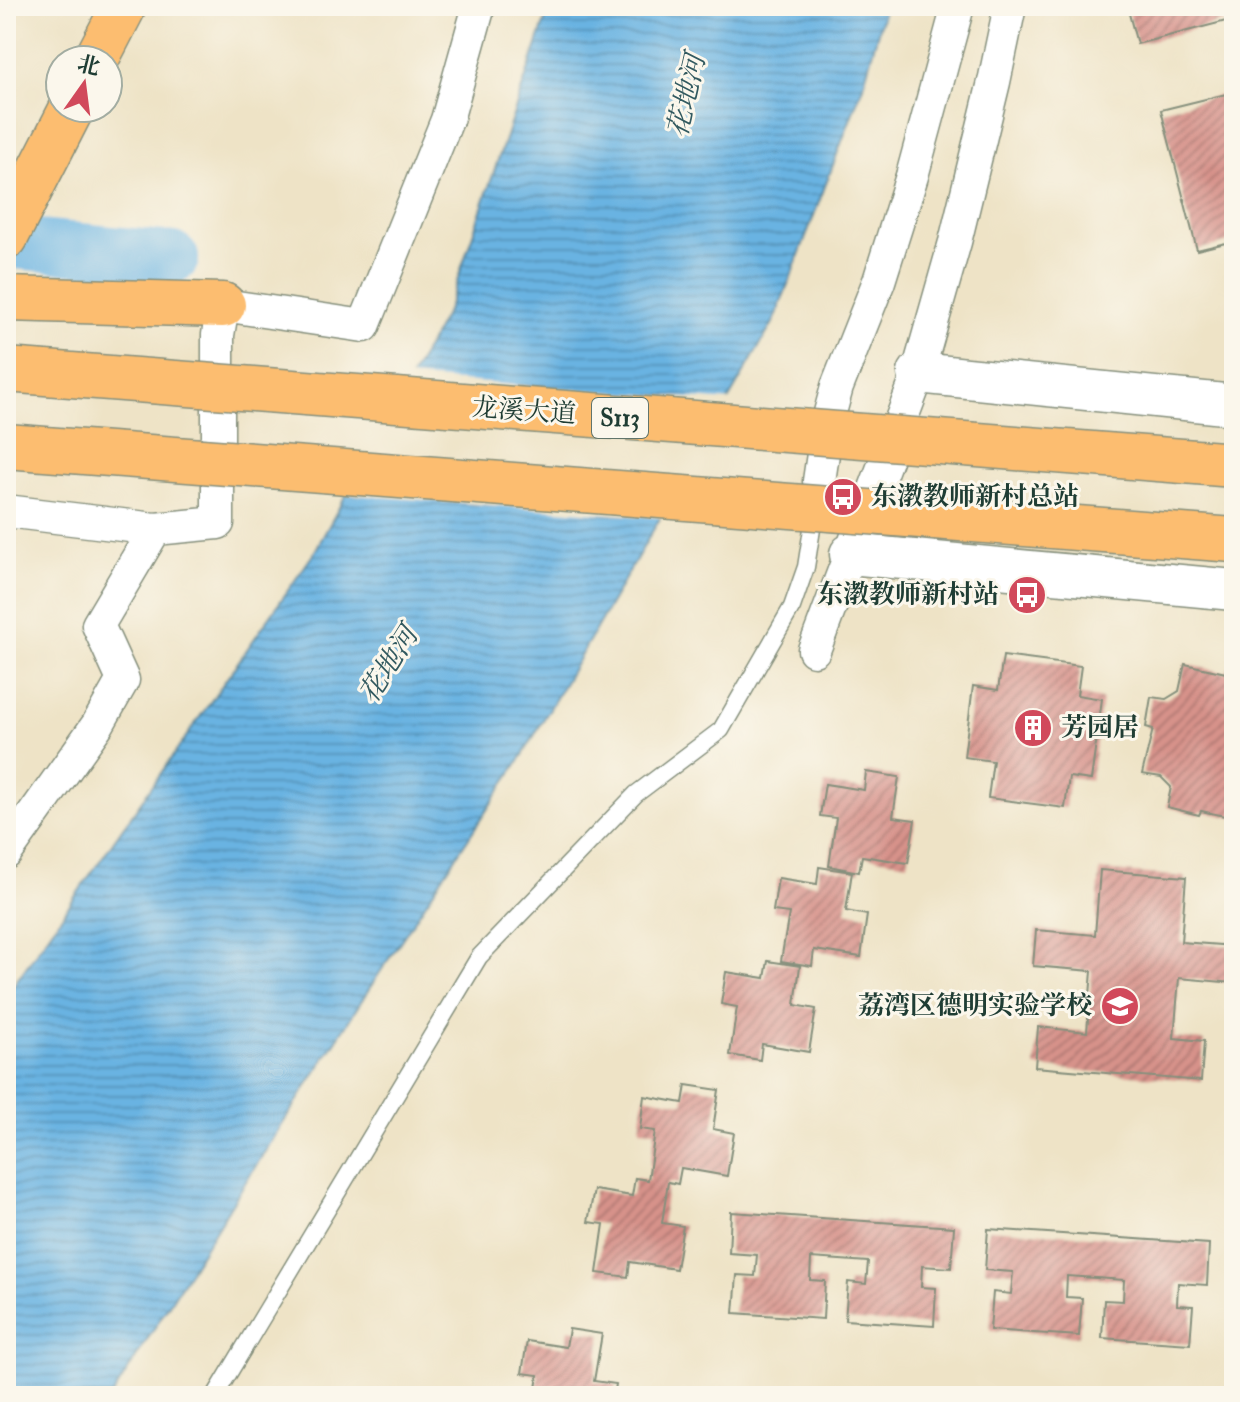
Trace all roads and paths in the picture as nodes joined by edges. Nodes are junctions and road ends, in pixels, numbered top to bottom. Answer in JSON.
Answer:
{"nodes":[{"id":1,"x":124,"y":6,"type":"edge"},
{"id":2,"x":479,"y":6,"type":"edge"},
{"id":3,"x":958,"y":6,"type":"edge"},
{"id":4,"x":1010,"y":6,"type":"edge"},
{"id":5,"x":104,"y":44,"type":"edge"},
{"id":6,"x":64,"y":124,"type":"edge"},
{"id":7,"x":6,"y":237,"type":"edge"},
{"id":8,"x":6,"y":299,"type":"edge"},
{"id":9,"x":223,"y":305,"type":"junction"},
{"id":10,"x":6,"y":370,"type":"edge"},
{"id":11,"x":918,"y":373,"type":"junction"},
{"id":12,"x":1234,"y":405,"type":"edge"},
{"id":13,"x":6,"y":446,"type":"edge"},
{"id":14,"x":1234,"y":465,"type":"edge"},
{"id":15,"x":819,"y":481,"type":"joint"},
{"id":16,"x":6,"y":511,"type":"edge"},
{"id":17,"x":155,"y":529,"type":"junction"},
{"id":18,"x":1234,"y":540,"type":"edge"},
{"id":19,"x":850,"y":554,"type":"junction"},
{"id":20,"x":1234,"y":590,"type":"edge"},
{"id":21,"x":814,"y":650,"type":"dead end"},
{"id":22,"x":6,"y":853,"type":"edge"},
{"id":23,"x":215,"y":1396,"type":"edge"}],
"edges":[{"from":1,"to":5,"type":"main road"},
{"from":2,"to":9,"type":"street"},
{"from":3,"to":15,"type":"street"},
{"from":4,"to":11,"type":"street"},
{"from":6,"to":7,"type":"main road"},
{"from":8,"to":9,"type":"main road"},
{"from":9,"to":17,"type":"street"},
{"from":10,"to":14,"type":"main road","name":"龙溪大道","number":"S113","bridge":true},
{"from":11,"to":12,"type":"street"},
{"from":11,"to":19,"type":"street"},
{"from":13,"to":18,"type":"main road","bridge":true},
{"from":15,"to":23,"type":"lane"},
{"from":16,"to":17,"type":"street"},
{"from":17,"to":22,"type":"street"},
{"from":19,"to":20,"type":"street"},
{"from":19,"to":21,"type":"street"}]}
